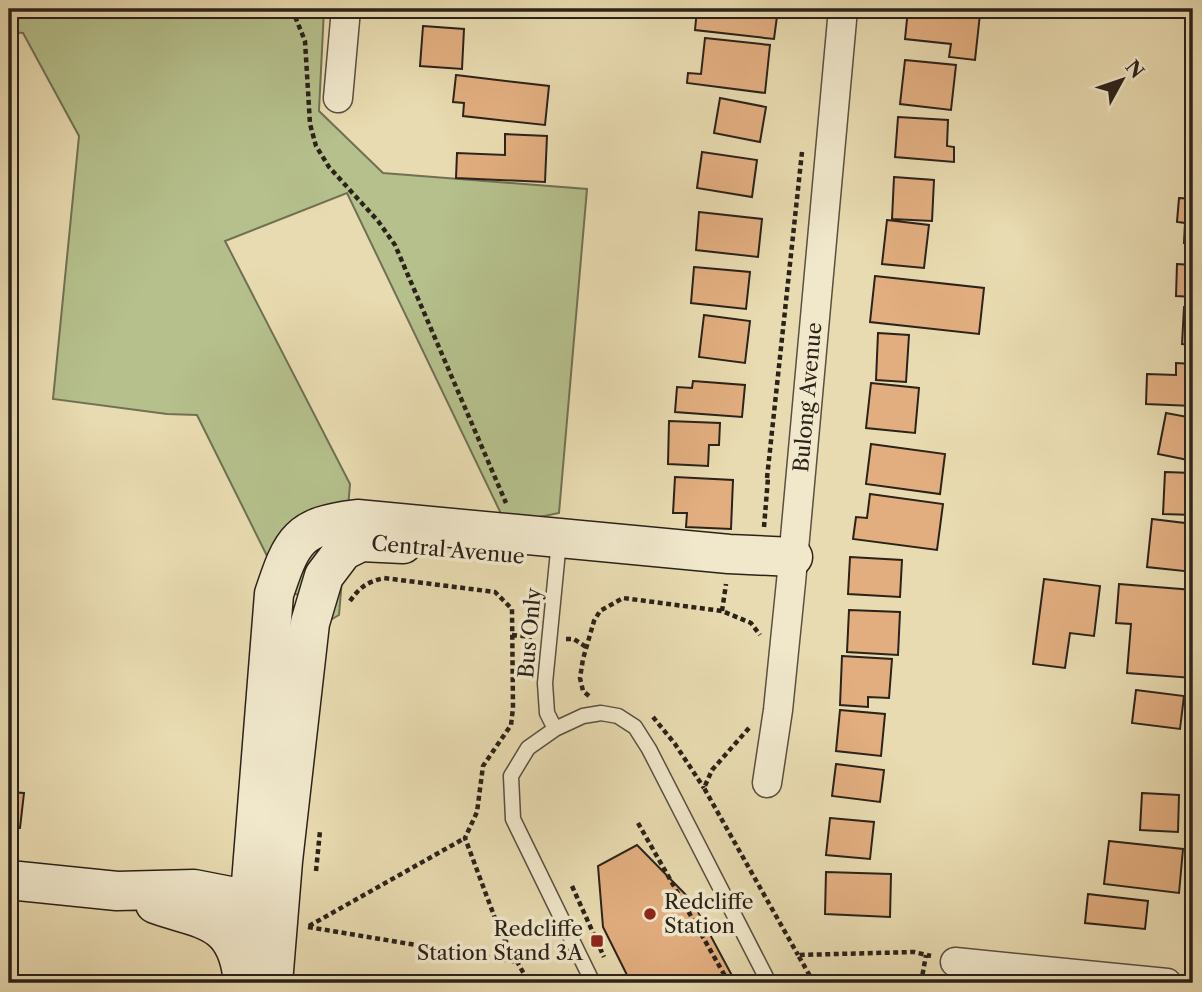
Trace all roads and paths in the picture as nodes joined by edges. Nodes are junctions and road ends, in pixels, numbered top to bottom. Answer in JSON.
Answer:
{"nodes":[{"id":1,"x":292,"y":9,"type":"edge"},
{"id":2,"x":346,"y":9,"type":"edge"},
{"id":3,"x":843,"y":9,"type":"edge"},
{"id":4,"x":338,"y":98,"type":"dead end"},
{"id":5,"x":802,"y":147,"type":"dead end"},
{"id":6,"x":767,"y":478,"type":"dead end"},
{"id":7,"x":508,"y":508,"type":"dead end"},
{"id":8,"x":558,"y":549,"type":"junction"},
{"id":9,"x":792,"y":570,"type":"junction"},
{"id":10,"x":346,"y":612,"type":"dead end"},
{"id":11,"x":765,"y":641,"type":"dead end"},
{"id":12,"x":591,"y":697,"type":"dead end"},
{"id":13,"x":645,"y":712,"type":"dead end"},
{"id":14,"x":752,"y":716,"type":"dead end"},
{"id":15,"x":555,"y":729,"type":"junction"},
{"id":16,"x":767,"y":783,"type":"dead end"},
{"id":17,"x":704,"y":788,"type":"junction"},
{"id":18,"x":258,"y":793,"type":"junction"},
{"id":19,"x":321,"y":818,"type":"dead end"},
{"id":20,"x":638,"y":823,"type":"dead end"},
{"id":21,"x":465,"y":838,"type":"junction"},
{"id":22,"x":319,"y":845,"type":"dead end"},
{"id":23,"x":283,"y":861,"type":"junction"},
{"id":24,"x":9,"y":880,"type":"edge"},
{"id":25,"x":572,"y":886,"type":"dead end"},
{"id":26,"x":228,"y":908,"type":"junction"},
{"id":27,"x":798,"y":955,"type":"junction"},
{"id":28,"x":926,"y":955,"type":"junction"},
{"id":29,"x":518,"y":962,"type":"junction"},
{"id":30,"x":606,"y":962,"type":"dead end"},
{"id":31,"x":955,"y":962,"type":"joint"},
{"id":32,"x":243,"y":983,"type":"edge"},
{"id":33,"x":272,"y":983,"type":"edge"},
{"id":34,"x":529,"y":983,"type":"edge"},
{"id":35,"x":593,"y":983,"type":"edge"},
{"id":36,"x":729,"y":983,"type":"edge"},
{"id":37,"x":769,"y":983,"type":"edge"},
{"id":38,"x":814,"y":983,"type":"edge"},
{"id":39,"x":920,"y":983,"type":"edge"},
{"id":40,"x":1167,"y":983,"type":"edge"}],
"edges":[{"from":1,"to":7,"type":"path"},
{"from":2,"to":4,"type":"street"},
{"from":3,"to":9,"type":"street","name":"Bulong Avenue"},
{"from":5,"to":6,"type":"path"},
{"from":8,"to":9,"type":"street","name":"Central Avenue"},
{"from":8,"to":15,"type":"lane","name":"Bus Only"},
{"from":8,"to":18,"type":"street","name":"Central Avenue"},
{"from":8,"to":23,"type":"street","name":"Central Avenue"},
{"from":9,"to":16,"type":"street","name":"Bulong Avenue"},
{"from":10,"to":21,"type":"path"},
{"from":11,"to":12,"type":"path"},
{"from":13,"to":17,"type":"path"},
{"from":14,"to":17,"type":"path"},
{"from":15,"to":35,"type":"lane"},
{"from":15,"to":37,"type":"lane"},
{"from":17,"to":27,"type":"path"},
{"from":18,"to":26,"type":"street","name":"Central Avenue"},
{"from":18,"to":26,"type":"street","name":"Central Avenue"},
{"from":19,"to":22,"type":"path"},
{"from":20,"to":36,"type":"path"},
{"from":21,"to":29,"type":"path"},
{"from":21,"to":29,"type":"path"},
{"from":23,"to":26,"type":"street","name":"Central Avenue"},
{"from":23,"to":33,"type":"street","name":"Central Avenue"},
{"from":24,"to":26,"type":"street"},
{"from":25,"to":30,"type":"path"},
{"from":26,"to":32,"type":"street","name":"Central Avenue"},
{"from":26,"to":33,"type":"street","name":"Central Avenue"},
{"from":27,"to":28,"type":"path"},
{"from":27,"to":38,"type":"path"},
{"from":28,"to":31,"type":"path"},
{"from":28,"to":39,"type":"path"},
{"from":29,"to":34,"type":"path"},
{"from":31,"to":40,"type":"street"}]}
